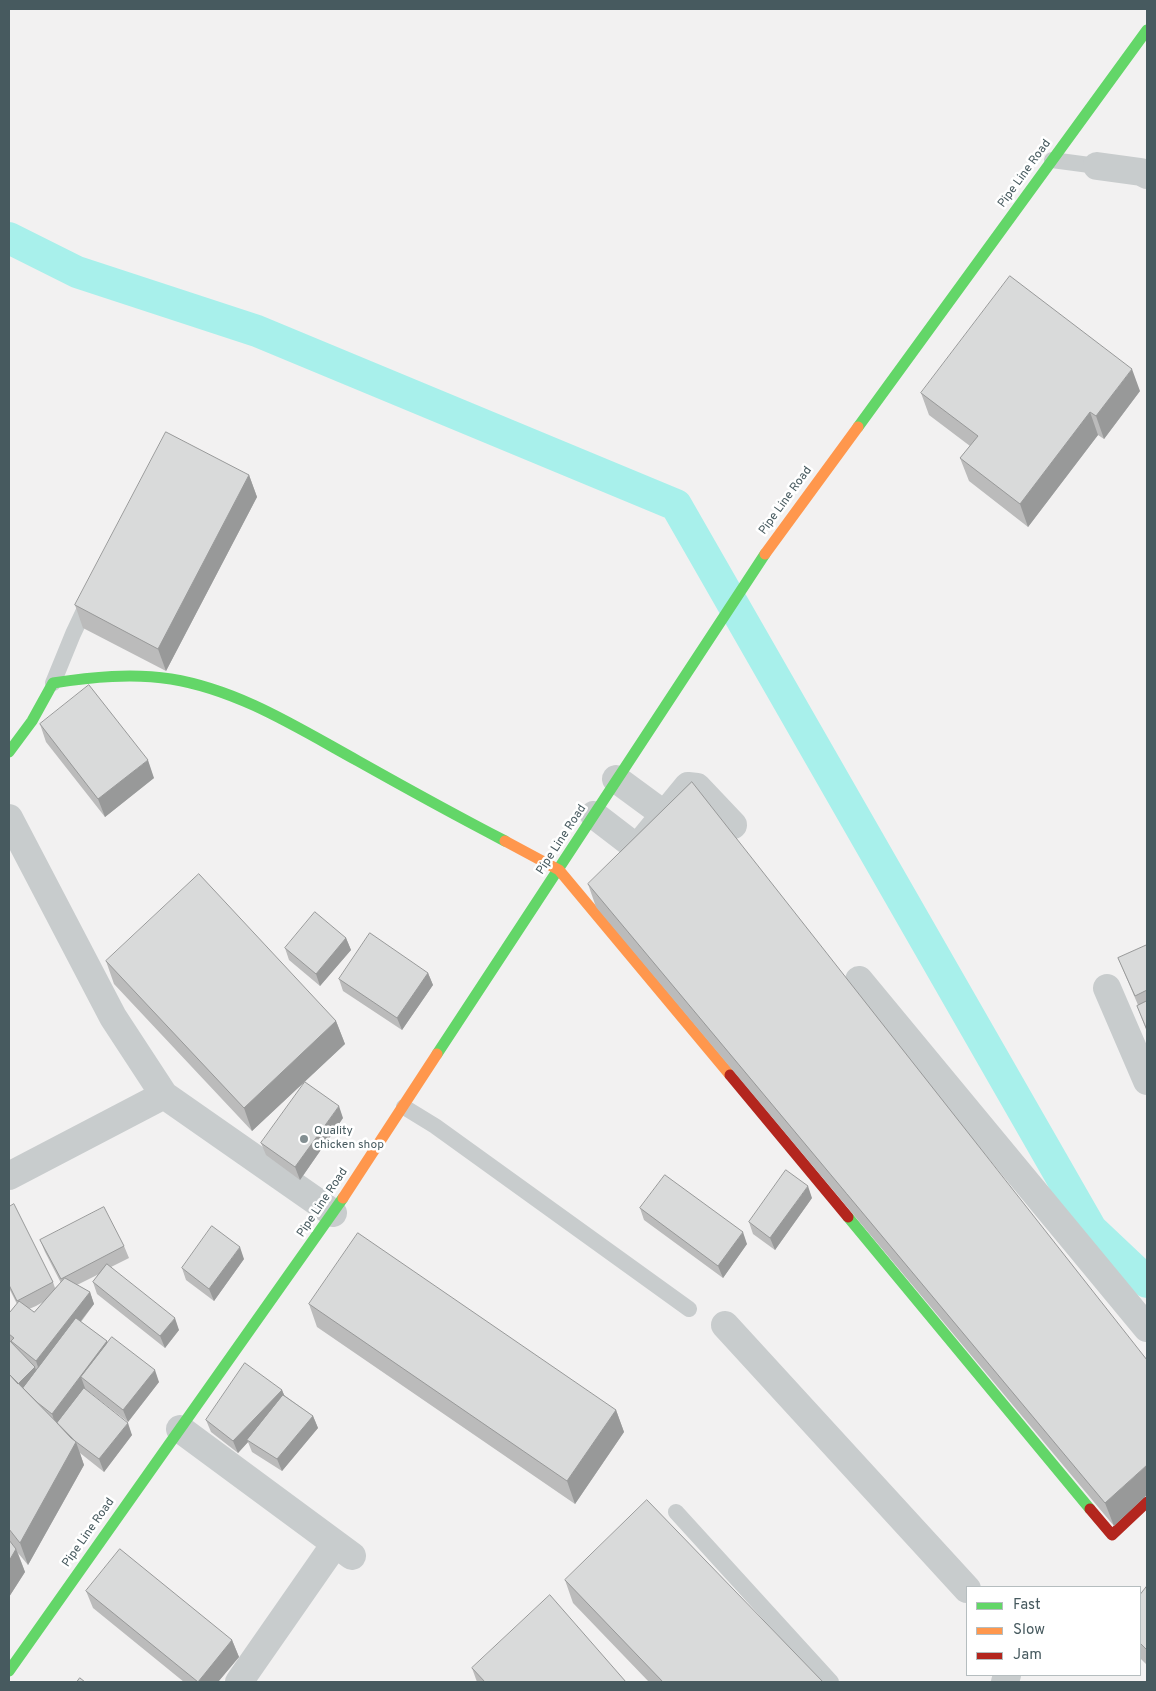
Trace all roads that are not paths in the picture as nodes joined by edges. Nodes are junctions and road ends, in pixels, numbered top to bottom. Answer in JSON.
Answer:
{"nodes":[{"id":1,"x":1147,"y":30,"type":"edge"},
{"id":2,"x":1052,"y":160,"type":"junction"},
{"id":3,"x":1097,"y":166,"type":"joint"},
{"id":4,"x":1147,"y":175,"type":"edge"},
{"id":5,"x":94,"y":590,"type":"edge"},
{"id":6,"x":53,"y":683,"type":"junction"},
{"id":7,"x":9,"y":752,"type":"edge"},
{"id":8,"x":616,"y":779,"type":"junction"},
{"id":9,"x":594,"y":815,"type":"junction"},
{"id":10,"x":665,"y":815,"type":"junction"},
{"id":11,"x":9,"y":818,"type":"edge"},
{"id":12,"x":733,"y":825,"type":"dead end"},
{"id":13,"x":559,"y":870,"type":"junction"},
{"id":14,"x":859,"y":980,"type":"dead end"},
{"id":15,"x":1107,"y":988,"type":"dead end"},
{"id":16,"x":1147,"y":1081,"type":"edge"},
{"id":17,"x":164,"y":1095,"type":"junction"},
{"id":18,"x":404,"y":1107,"type":"junction"},
{"id":19,"x":10,"y":1172,"type":"edge"},
{"id":20,"x":334,"y":1213,"type":"junction"},
{"id":21,"x":689,"y":1310,"type":"dead end"},
{"id":22,"x":725,"y":1325,"type":"dead end"},
{"id":23,"x":1147,"y":1328,"type":"edge"},
{"id":24,"x":180,"y":1429,"type":"junction"},
{"id":25,"x":1147,"y":1502,"type":"edge"},
{"id":26,"x":676,"y":1512,"type":"dead end"},
{"id":27,"x":966,"y":1589,"type":"edge"},
{"id":28,"x":9,"y":1671,"type":"edge"},
{"id":29,"x":239,"y":1682,"type":"edge"},
{"id":30,"x":831,"y":1682,"type":"edge"}],
"edges":[{"from":1,"to":2,"type":"street","name":"Pipe Line Road"},
{"from":2,"to":3,"type":"lane"},
{"from":2,"to":8,"type":"street","name":"Pipe Line Road"},
{"from":3,"to":4,"type":"street"},
{"from":5,"to":6,"type":"lane"},
{"from":6,"to":7,"type":"street"},
{"from":6,"to":13,"type":"street"},
{"from":8,"to":9,"type":"street","name":"Pipe Line Road"},
{"from":8,"to":10,"type":"street"},
{"from":9,"to":10,"type":"street"},
{"from":9,"to":13,"type":"street","name":"Pipe Line Road"},
{"from":10,"to":12,"type":"street"},
{"from":11,"to":17,"type":"street"},
{"from":13,"to":18,"type":"street","name":"Pipe Line Road"},
{"from":13,"to":25,"type":"street"},
{"from":14,"to":23,"type":"street"},
{"from":15,"to":16,"type":"street"},
{"from":17,"to":19,"type":"street"},
{"from":17,"to":20,"type":"street"},
{"from":18,"to":20,"type":"street","name":"Pipe Line Road"},
{"from":18,"to":21,"type":"lane"},
{"from":20,"to":24,"type":"street","name":"Pipe Line Road"},
{"from":22,"to":27,"type":"street"},
{"from":24,"to":28,"type":"street","name":"Pipe Line Road"},
{"from":24,"to":29,"type":"street"},
{"from":26,"to":30,"type":"lane"}]}
